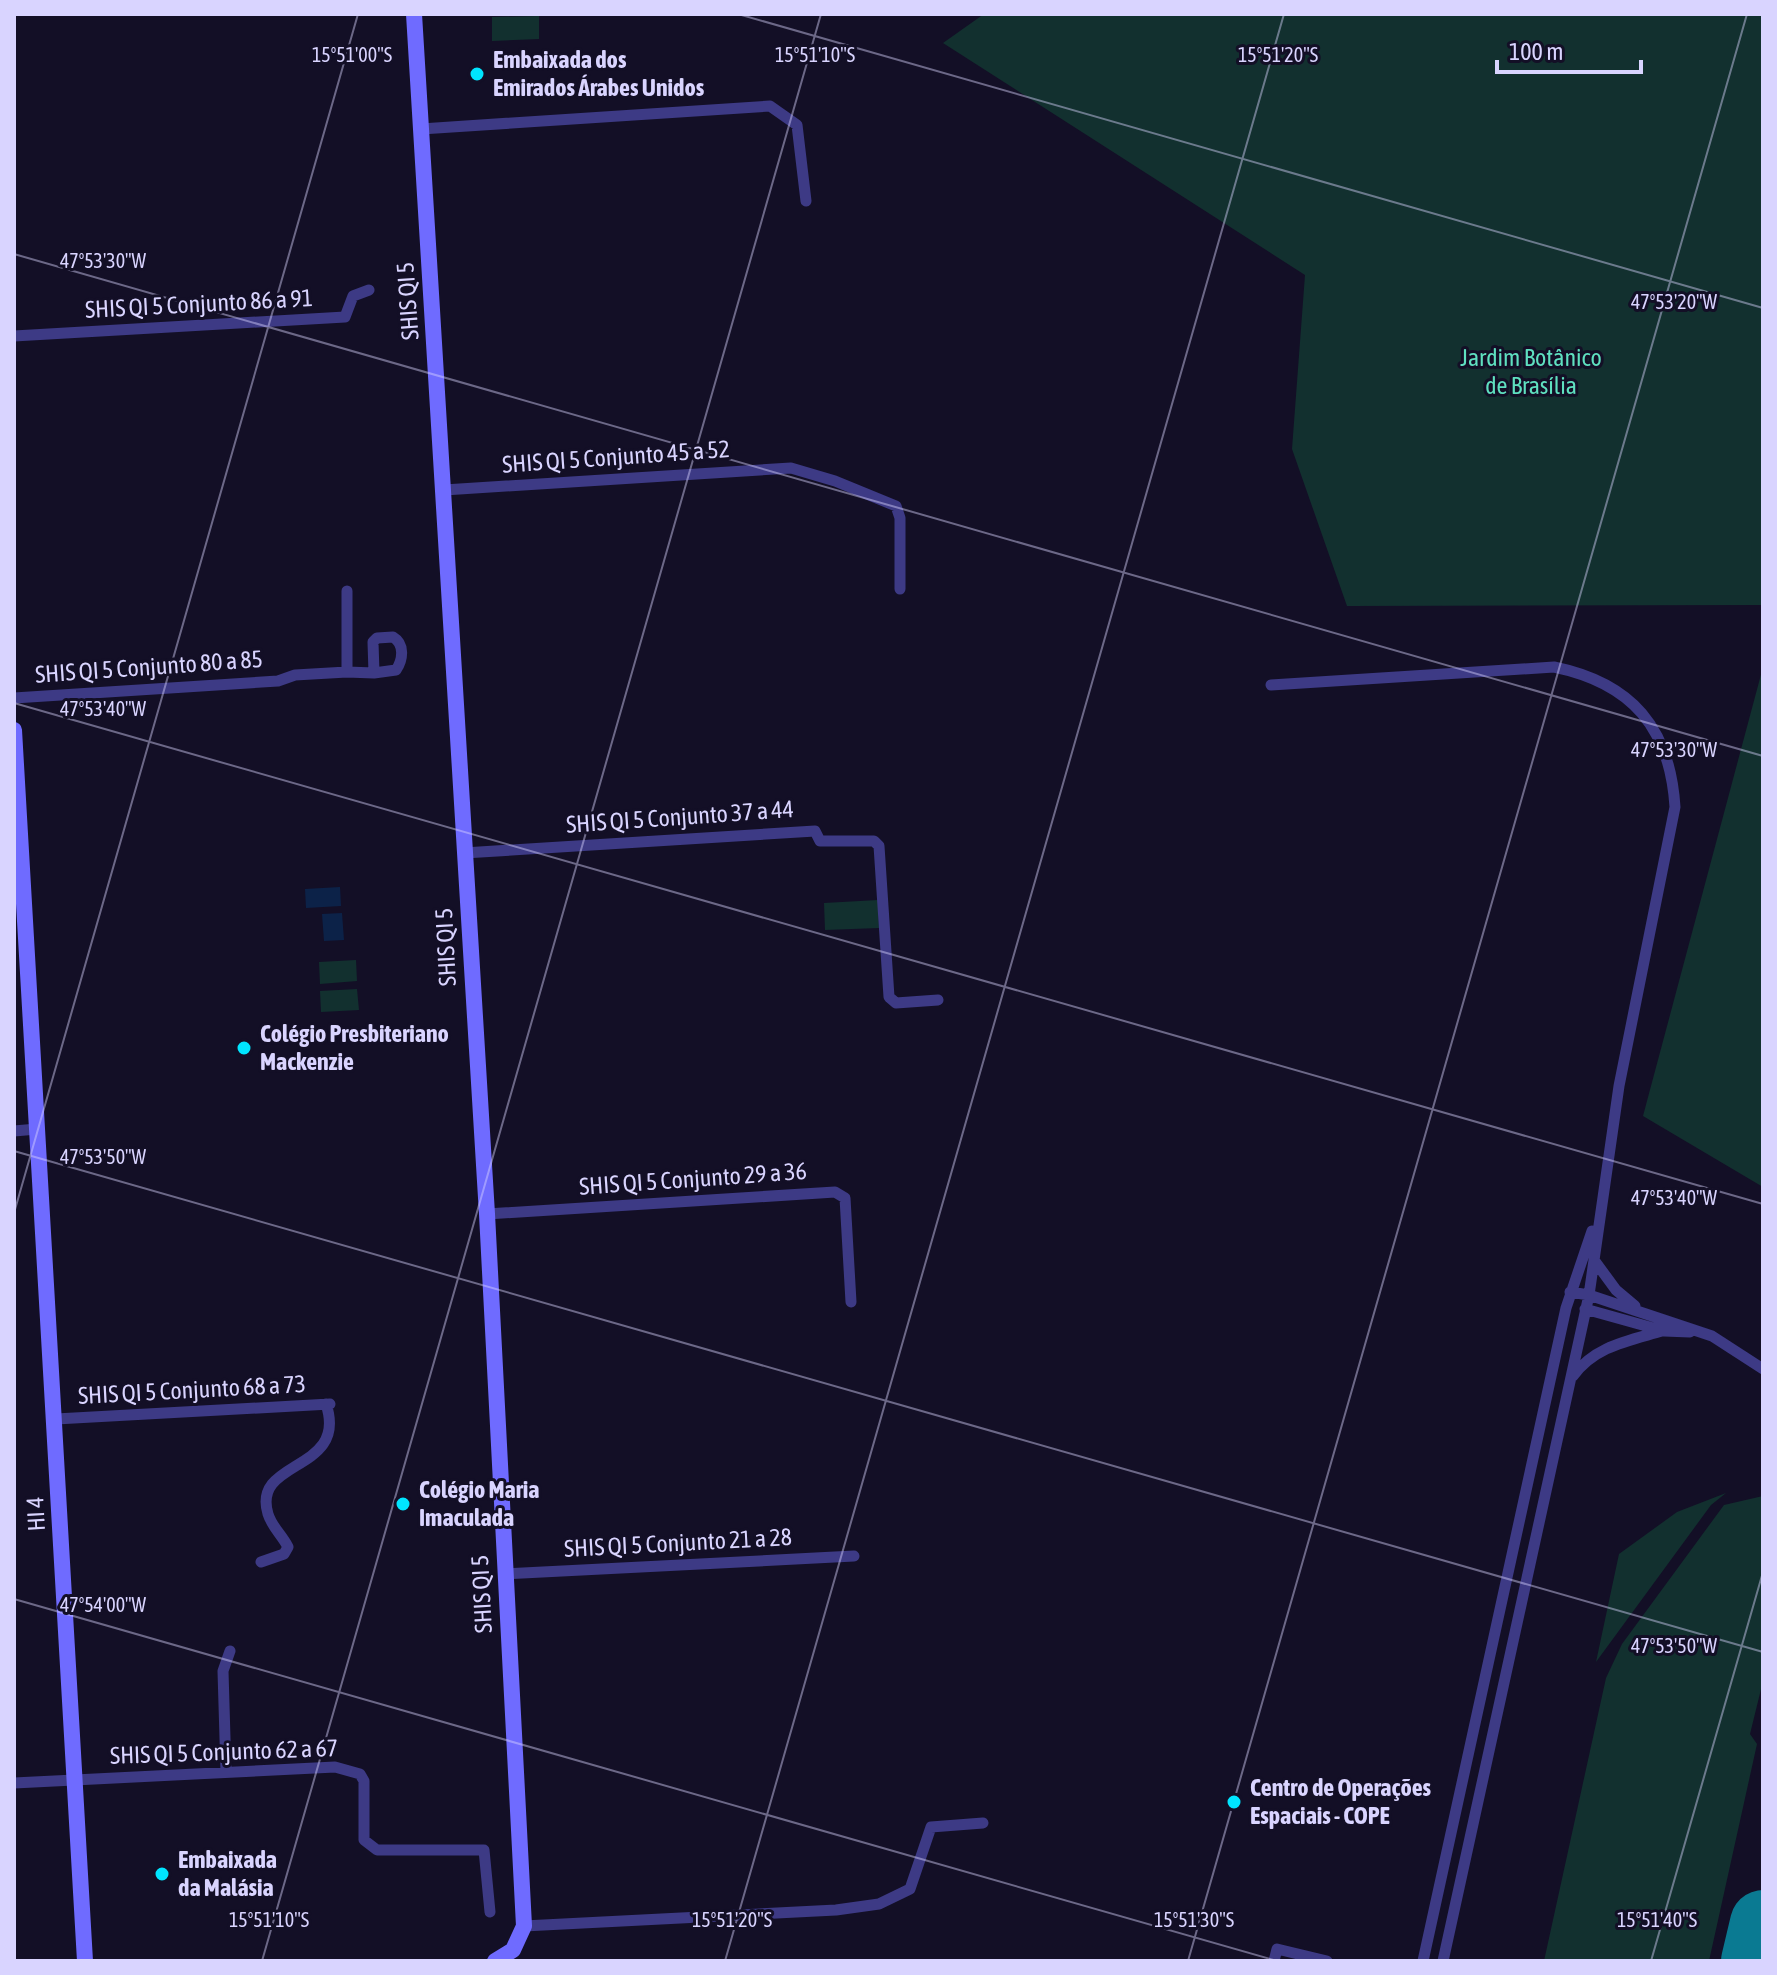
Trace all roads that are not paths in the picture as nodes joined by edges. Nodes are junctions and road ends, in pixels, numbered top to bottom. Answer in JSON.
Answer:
{"nodes":[{"id":1,"x":414,"y":14,"type":"edge"},
{"id":2,"x":421,"y":129,"type":"junction"},
{"id":3,"x":806,"y":201,"type":"dead end"},
{"id":4,"x":369,"y":290,"type":"dead end"},
{"id":5,"x":14,"y":336,"type":"edge"},
{"id":6,"x":444,"y":490,"type":"junction"},
{"id":7,"x":900,"y":589,"type":"dead end"},
{"id":8,"x":347,"y":591,"type":"dead end"},
{"id":9,"x":347,"y":672,"type":"junction"},
{"id":10,"x":374,"y":673,"type":"dead end"},
{"id":11,"x":1271,"y":685,"type":"dead end"},
{"id":12,"x":14,"y":698,"type":"edge"},
{"id":13,"x":14,"y":730,"type":"edge"},
{"id":14,"x":464,"y":853,"type":"junction"},
{"id":15,"x":938,"y":1000,"type":"dead end"},
{"id":16,"x":37,"y":1129,"type":"junction"},
{"id":17,"x":14,"y":1131,"type":"edge"},
{"id":18,"x":487,"y":1214,"type":"junction"},
{"id":19,"x":1598,"y":1216,"type":"junction"},
{"id":20,"x":1594,"y":1260,"type":"junction"},
{"id":21,"x":1570,"y":1292,"type":"junction"},
{"id":22,"x":1589,"y":1295,"type":"junction"},
{"id":23,"x":851,"y":1302,"type":"dead end"},
{"id":24,"x":1585,"y":1309,"type":"junction"},
{"id":25,"x":1642,"y":1311,"type":"junction"},
{"id":26,"x":1664,"y":1331,"type":"junction"},
{"id":27,"x":1702,"y":1332,"type":"junction"},
{"id":28,"x":1763,"y":1369,"type":"edge"},
{"id":29,"x":1571,"y":1380,"type":"junction"},
{"id":30,"x":56,"y":1419,"type":"junction"},
{"id":31,"x":854,"y":1556,"type":"dead end"},
{"id":32,"x":261,"y":1562,"type":"dead end"},
{"id":33,"x":505,"y":1574,"type":"junction"},
{"id":34,"x":230,"y":1651,"type":"dead end"},
{"id":35,"x":226,"y":1772,"type":"junction"},
{"id":36,"x":74,"y":1780,"type":"junction"},
{"id":37,"x":14,"y":1783,"type":"edge"},
{"id":38,"x":983,"y":1823,"type":"dead end"},
{"id":39,"x":1436,"y":1904,"type":"junction"},
{"id":40,"x":1455,"y":1908,"type":"junction"},
{"id":41,"x":490,"y":1912,"type":"dead end"},
{"id":42,"x":524,"y":1926,"type":"junction"},
{"id":43,"x":85,"y":1961,"type":"edge"},
{"id":44,"x":495,"y":1961,"type":"edge"},
{"id":45,"x":1274,"y":1961,"type":"edge"},
{"id":46,"x":1327,"y":1961,"type":"edge"},
{"id":47,"x":1423,"y":1961,"type":"edge"},
{"id":48,"x":1443,"y":1961,"type":"edge"}],
"edges":[{"from":1,"to":2,"type":"street","name":"SHIS QI 5"},
{"from":2,"to":3,"type":"street"},
{"from":2,"to":6,"type":"street","name":"SHIS QI 5"},
{"from":4,"to":5,"type":"street","name":"SHIS QI 5 Conjunto 86 a 91"},
{"from":6,"to":7,"type":"street","name":"SHIS QI 5 Conjunto 45 a 52"},
{"from":6,"to":14,"type":"street","name":"SHIS QI 5"},
{"from":8,"to":9,"type":"street"},
{"from":9,"to":10,"type":"street","name":"SHIS QI 5 Conjunto 80 a 85"},
{"from":9,"to":12,"type":"street","name":"SHIS QI 5 Conjunto 80 a 85"},
{"from":11,"to":19,"type":"street"},
{"from":13,"to":16,"type":"street","name":"HI 4"},
{"from":14,"to":15,"type":"street","name":"SHIS QI 5 Conjunto 37 a 44"},
{"from":14,"to":18,"type":"street","name":"SHIS QI 5"},
{"from":16,"to":17,"type":"street"},
{"from":16,"to":30,"type":"street","name":"HI 4"},
{"from":18,"to":23,"type":"street","name":"SHIS QI 5 Conjunto 29 a 36"},
{"from":18,"to":33,"type":"street","name":"SHIS QI 5"},
{"from":19,"to":20,"type":"street"},
{"from":19,"to":21,"type":"street"},
{"from":20,"to":22,"type":"street"},
{"from":20,"to":25,"type":"street"},
{"from":21,"to":22,"type":"street"},
{"from":21,"to":39,"type":"street"},
{"from":22,"to":24,"type":"street"},
{"from":22,"to":25,"type":"street"},
{"from":24,"to":26,"type":"street"},
{"from":24,"to":29,"type":"street"},
{"from":25,"to":27,"type":"street"},
{"from":26,"to":27,"type":"street"},
{"from":26,"to":29,"type":"street"},
{"from":27,"to":28,"type":"street"},
{"from":29,"to":40,"type":"street"},
{"from":30,"to":32,"type":"street","name":"SHIS QI 5 Conjunto 68 a 73"},
{"from":30,"to":36,"type":"street","name":"HI 4"},
{"from":31,"to":33,"type":"street","name":"SHIS QI 5 Conjunto 21 a 28"},
{"from":33,"to":42,"type":"street","name":"SHIS QI 5"},
{"from":34,"to":35,"type":"street"},
{"from":35,"to":36,"type":"street","name":"SHIS QI 5 Conjunto 62 a 67"},
{"from":35,"to":41,"type":"street","name":"SHIS QI 5 Conjunto 62 a 67"},
{"from":36,"to":37,"type":"street","name":"SHIS QI 5 Conjunto 62 a 67"},
{"from":36,"to":43,"type":"street","name":"HI 4"},
{"from":38,"to":42,"type":"street"},
{"from":39,"to":40,"type":"street"},
{"from":39,"to":47,"type":"street"},
{"from":40,"to":48,"type":"street"},
{"from":42,"to":44,"type":"street"},
{"from":45,"to":46,"type":"street"}]}
